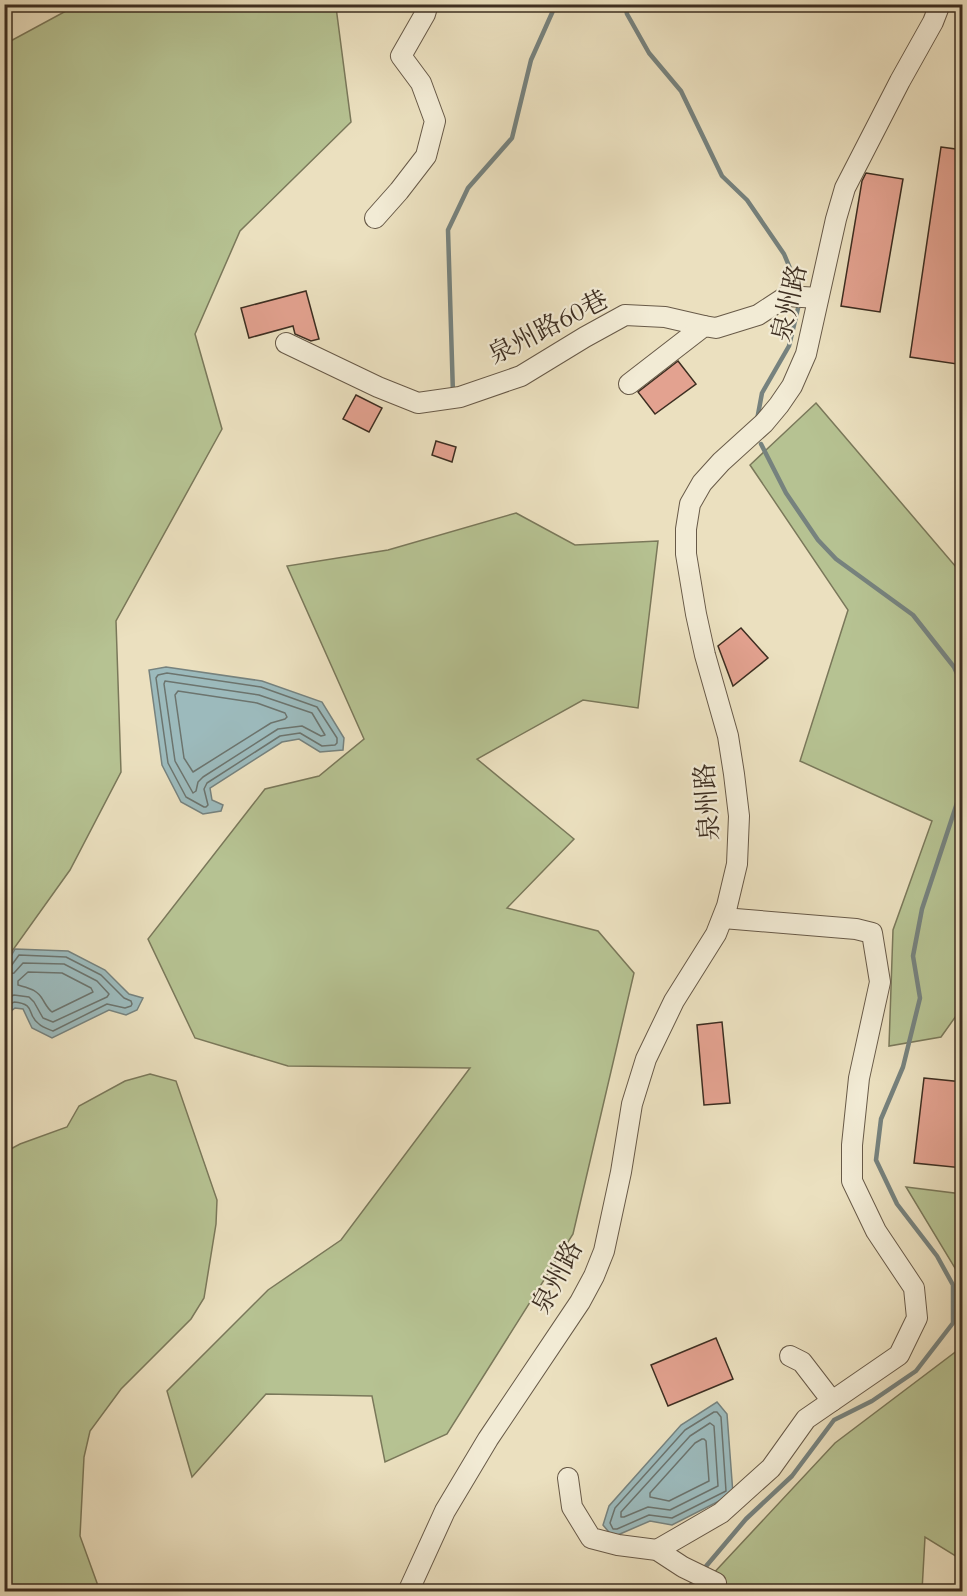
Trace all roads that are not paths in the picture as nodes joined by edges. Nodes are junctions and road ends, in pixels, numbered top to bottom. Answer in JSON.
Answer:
{"nodes":[{"id":1,"x":428,"y":4,"type":"edge"},
{"id":2,"x":940,"y":4,"type":"edge"},
{"id":3,"x":375,"y":218,"type":"dead end"},
{"id":4,"x":818,"y":298,"type":"junction"},
{"id":5,"x":704,"y":326,"type":"junction"},
{"id":6,"x":286,"y":343,"type":"dead end"},
{"id":7,"x":629,"y":384,"type":"dead end"},
{"id":8,"x":723,"y":918,"type":"junction"},
{"id":9,"x":790,"y":1356,"type":"dead end"},
{"id":10,"x":832,"y":1401,"type":"junction"},
{"id":11,"x":568,"y":1478,"type":"dead end"},
{"id":12,"x":657,"y":1551,"type":"junction"},
{"id":13,"x":712,"y":1581,"type":"dead end"},
{"id":14,"x":408,"y":1592,"type":"edge"}],
"edges":[{"from":1,"to":3,"type":"street"},
{"from":2,"to":4,"type":"street","name":"泉州路"},
{"from":4,"to":5,"type":"street","name":"泉州路60巷"},
{"from":4,"to":8,"type":"street","name":"泉州路"},
{"from":5,"to":6,"type":"street","name":"泉州路60巷"},
{"from":5,"to":7,"type":"street"},
{"from":8,"to":10,"type":"street"},
{"from":8,"to":14,"type":"street","name":"泉州路"},
{"from":9,"to":10,"type":"street"},
{"from":10,"to":12,"type":"street"},
{"from":11,"to":12,"type":"street"},
{"from":12,"to":13,"type":"street"}]}
